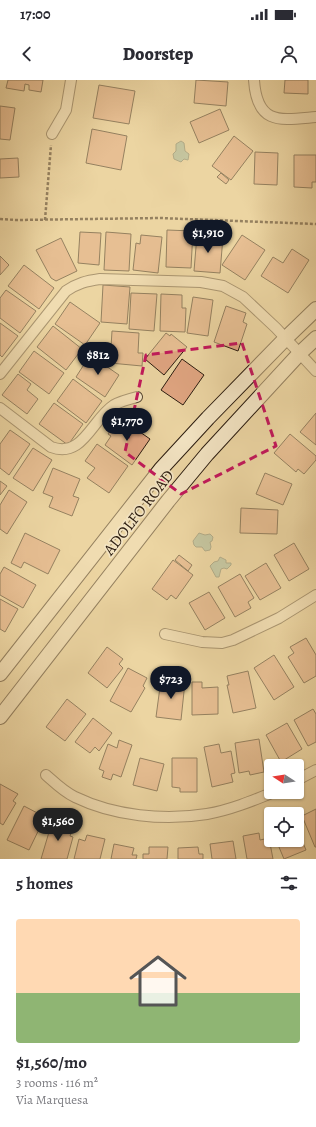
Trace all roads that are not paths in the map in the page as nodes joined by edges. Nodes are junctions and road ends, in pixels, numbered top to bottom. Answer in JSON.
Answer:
{"nodes":[{"id":1,"x":71,"y":80,"type":"edge"},
{"id":2,"x":254,"y":80,"type":"edge"},
{"id":3,"x":316,"y":117,"type":"edge"},
{"id":4,"x":52,"y":134,"type":"road end"},
{"id":5,"x":316,"y":309,"type":"edge"},
{"id":6,"x":286,"y":338,"type":"junction"},
{"id":7,"x":316,"y":338,"type":"edge"},
{"id":8,"x":300,"y":353,"type":"junction"},
{"id":9,"x":316,"y":371,"type":"edge"},
{"id":10,"x":0,"y":374,"type":"edge"},
{"id":11,"x":137,"y":397,"type":"dead end"},
{"id":12,"x":0,"y":408,"type":"edge"},
{"id":13,"x":316,"y":595,"type":"edge"},
{"id":14,"x":165,"y":634,"type":"dead end"},
{"id":15,"x":0,"y":674,"type":"edge"},
{"id":16,"x":0,"y":717,"type":"edge"},
{"id":17,"x":316,"y":770,"type":"edge"},
{"id":18,"x":46,"y":775,"type":"dead end"},
{"id":19,"x":304,"y":776,"type":"edge"},
{"id":20,"x":264,"y":796,"type":"edge"}],
"edges":[{"from":1,"to":4,"type":"street"},
{"from":2,"to":3,"type":"street"},
{"from":5,"to":6,"type":"main road","name":"ADOLFO ROAD"},
{"from":6,"to":8,"type":"street"},
{"from":6,"to":10,"type":"street"},
{"from":6,"to":15,"type":"main road","name":"ADOLFO ROAD"},
{"from":7,"to":8,"type":"main road","name":"ADOLFO ROAD"},
{"from":8,"to":9,"type":"street"},
{"from":8,"to":16,"type":"main road","name":"ADOLFO ROAD"},
{"from":11,"to":12,"type":"street"},
{"from":13,"to":14,"type":"street"},
{"from":17,"to":19,"type":"street"},
{"from":18,"to":20,"type":"street"}]}
